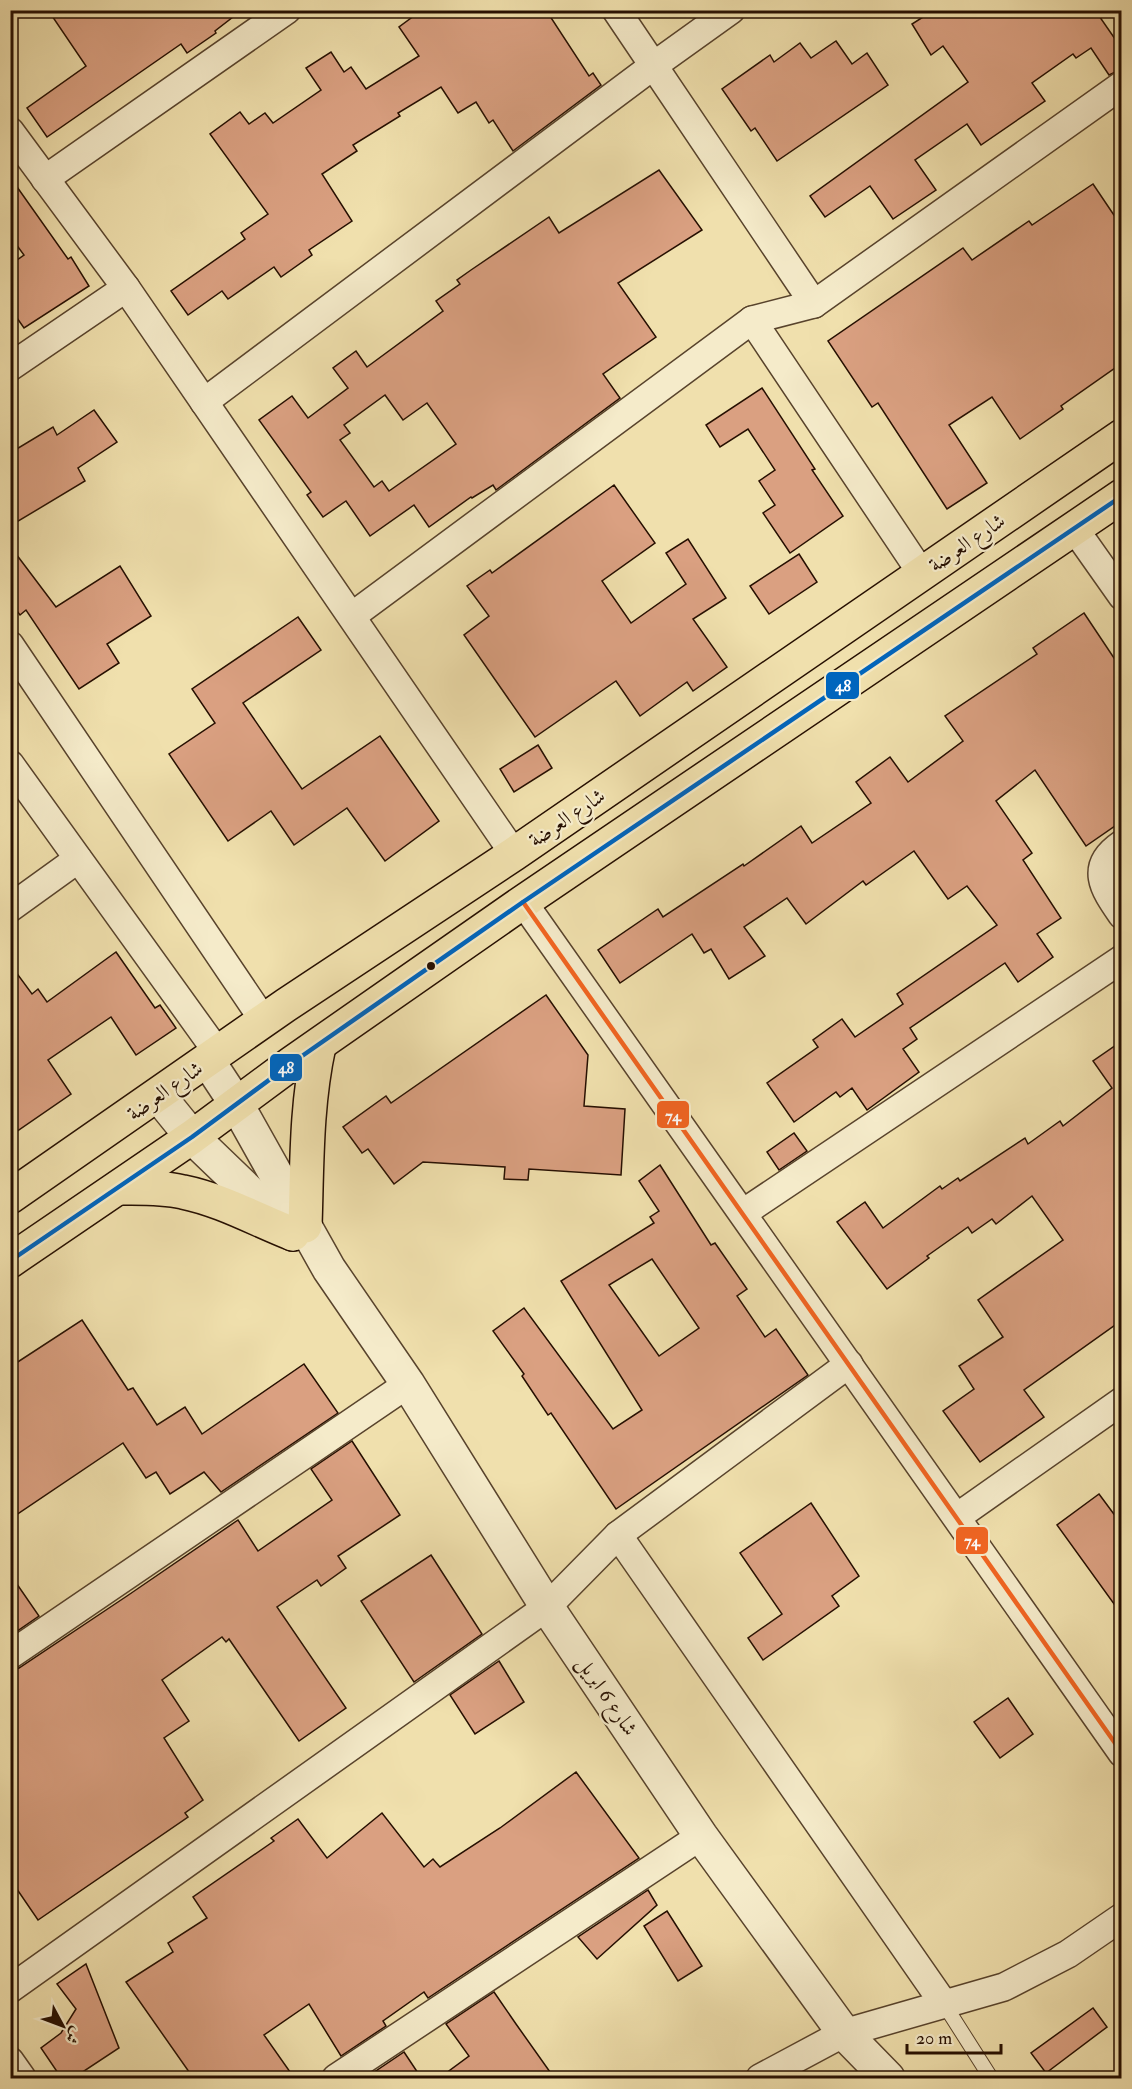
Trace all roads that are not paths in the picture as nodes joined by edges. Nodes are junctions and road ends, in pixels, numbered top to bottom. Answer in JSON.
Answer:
{"nodes":[{"id":1,"x":287,"y":10,"type":"edge"},
{"id":2,"x":616,"y":10,"type":"edge"},
{"id":3,"x":731,"y":10,"type":"edge"},
{"id":4,"x":653,"y":66,"type":"junction"},
{"id":5,"x":1122,"y":85,"type":"edge"},
{"id":6,"x":10,"y":131,"type":"edge"},
{"id":7,"x":45,"y":179,"type":"junction"},
{"id":8,"x":126,"y":288,"type":"junction"},
{"id":9,"x":814,"y":304,"type":"junction"},
{"id":10,"x":752,"y":320,"type":"junction"},
{"id":11,"x":10,"y":368,"type":"edge"},
{"id":12,"x":204,"y":402,"type":"junction"},
{"id":13,"x":1122,"y":436,"type":"edge"},
{"id":14,"x":1122,"y":496,"type":"edge"},
{"id":15,"x":1074,"y":528,"type":"junction"},
{"id":16,"x":922,"y":574,"type":"junction"},
{"id":17,"x":1122,"y":596,"type":"edge"},
{"id":18,"x":352,"y":616,"type":"junction"},
{"id":19,"x":10,"y":645,"type":"edge"},
{"id":20,"x":10,"y":764,"type":"edge"},
{"id":21,"x":1122,"y":844,"type":"edge"},
{"id":22,"x":514,"y":854,"type":"junction"},
{"id":23,"x":78,"y":859,"type":"junction"},
{"id":24,"x":523,"y":902,"type":"junction"},
{"id":25,"x":10,"y":908,"type":"edge"},
{"id":26,"x":1122,"y":915,"type":"edge"},
{"id":27,"x":1122,"y":959,"type":"edge"},
{"id":28,"x":264,"y":1021,"type":"junction"},
{"id":29,"x":319,"y":1046,"type":"junction"},
{"id":30,"x":213,"y":1057,"type":"junction"},
{"id":31,"x":158,"y":1095,"type":"junction"},
{"id":32,"x":237,"y":1105,"type":"junction"},
{"id":33,"x":192,"y":1137,"type":"junction"},
{"id":34,"x":118,"y":1188,"type":"junction"},
{"id":35,"x":10,"y":1197,"type":"edge"},
{"id":36,"x":743,"y":1213,"type":"junction"},
{"id":37,"x":299,"y":1230,"type":"junction"},
{"id":38,"x":10,"y":1261,"type":"edge"},
{"id":39,"x":849,"y":1364,"type":"junction"},
{"id":40,"x":408,"y":1384,"type":"junction"},
{"id":41,"x":1122,"y":1401,"type":"edge"},
{"id":42,"x":957,"y":1517,"type":"junction"},
{"id":43,"x":618,"y":1535,"type":"junction"},
{"id":44,"x":547,"y":1607,"type":"junction"},
{"id":45,"x":10,"y":1655,"type":"edge"},
{"id":46,"x":1122,"y":1753,"type":"edge"},
{"id":47,"x":700,"y":1836,"type":"junction"},
{"id":48,"x":1122,"y":1917,"type":"edge"},
{"id":49,"x":10,"y":1989,"type":"edge"},
{"id":50,"x":944,"y":2004,"type":"junction"},
{"id":51,"x":844,"y":2033,"type":"junction"},
{"id":52,"x":10,"y":2061,"type":"edge"},
{"id":53,"x":22,"y":2079,"type":"edge"},
{"id":54,"x":336,"y":2079,"type":"edge"},
{"id":55,"x":760,"y":2079,"type":"edge"},
{"id":56,"x":888,"y":2079,"type":"edge"},
{"id":57,"x":991,"y":2079,"type":"edge"}],
"edges":[{"from":1,"to":7,"type":"street"},
{"from":2,"to":4,"type":"street"},
{"from":3,"to":4,"type":"street"},
{"from":4,"to":9,"type":"street"},
{"from":4,"to":12,"type":"street"},
{"from":5,"to":9,"type":"street"},
{"from":6,"to":7,"type":"street"},
{"from":7,"to":8,"type":"street"},
{"from":8,"to":11,"type":"street"},
{"from":8,"to":12,"type":"street"},
{"from":9,"to":10,"type":"street"},
{"from":10,"to":16,"type":"street"},
{"from":10,"to":18,"type":"street"},
{"from":12,"to":18,"type":"street"},
{"from":13,"to":16,"type":"main road","name":"شارع العرضة"},
{"from":14,"to":15,"type":"main road"},
{"from":15,"to":17,"type":"street"},
{"from":15,"to":24,"type":"main road"},
{"from":16,"to":22,"type":"main road","name":"شارع العرضة"},
{"from":18,"to":22,"type":"street"},
{"from":19,"to":28,"type":"street"},
{"from":20,"to":23,"type":"street"},
{"from":21,"to":26,"type":"street"},
{"from":22,"to":28,"type":"main road","name":"شارع العرضة"},
{"from":23,"to":25,"type":"street"},
{"from":23,"to":30,"type":"street"},
{"from":24,"to":29,"type":"main road"},
{"from":24,"to":36,"type":"street"},
{"from":27,"to":36,"type":"street"},
{"from":28,"to":30,"type":"main road","name":"شارع العرضة"},
{"from":29,"to":32,"type":"main road"},
{"from":29,"to":37,"type":"main road"},
{"from":30,"to":31,"type":"main road","name":"شارع العرضة"},
{"from":30,"to":32,"type":"street","name":"شارع 6 ابريل"},
{"from":31,"to":33,"type":"street"},
{"from":31,"to":35,"type":"main road","name":"شارع العرضة"},
{"from":32,"to":33,"type":"main road"},
{"from":32,"to":37,"type":"street","name":"شارع 6 ابريل"},
{"from":33,"to":34,"type":"main road"},
{"from":33,"to":37,"type":"street"},
{"from":34,"to":37,"type":"main road"},
{"from":34,"to":38,"type":"main road"},
{"from":36,"to":39,"type":"street"},
{"from":37,"to":40,"type":"street","name":"شارع 6 ابريل"},
{"from":39,"to":42,"type":"street"},
{"from":39,"to":43,"type":"street"},
{"from":40,"to":44,"type":"street","name":"شارع 6 ابريل"},
{"from":40,"to":45,"type":"street"},
{"from":41,"to":42,"type":"street"},
{"from":42,"to":46,"type":"street"},
{"from":43,"to":44,"type":"street"},
{"from":43,"to":50,"type":"street"},
{"from":44,"to":47,"type":"street","name":"شارع 6 ابريل"},
{"from":44,"to":49,"type":"street"},
{"from":47,"to":51,"type":"street","name":"شارع 6 ابريل"},
{"from":47,"to":54,"type":"street"},
{"from":48,"to":50,"type":"street"},
{"from":50,"to":51,"type":"street"},
{"from":50,"to":57,"type":"lane"},
{"from":51,"to":55,"type":"street"},
{"from":51,"to":56,"type":"street","name":"شارع 6 ابريل"},
{"from":52,"to":53,"type":"street"}]}
